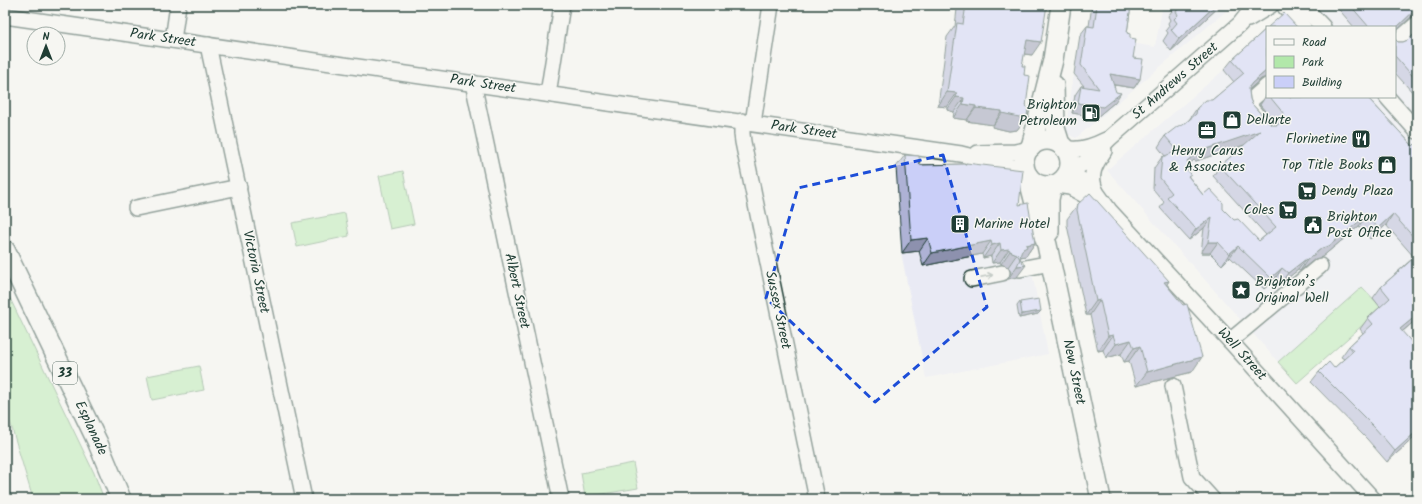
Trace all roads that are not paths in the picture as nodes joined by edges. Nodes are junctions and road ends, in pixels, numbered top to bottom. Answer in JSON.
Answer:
{"nodes":[{"id":1,"x":178,"y":5,"type":"edge"},
{"id":2,"x":562,"y":5,"type":"edge"},
{"id":3,"x":771,"y":5,"type":"edge"},
{"id":4,"x":1062,"y":5,"type":"edge"},
{"id":5,"x":1255,"y":5,"type":"edge"},
{"id":6,"x":1302,"y":5,"type":"edge"},
{"id":7,"x":1279,"y":6,"type":"edge"},
{"id":8,"x":5,"y":16,"type":"edge"},
{"id":9,"x":1240,"y":24,"type":"junction"},
{"id":10,"x":1417,"y":24,"type":"edge"},
{"id":11,"x":1302,"y":26,"type":"edge"},
{"id":12,"x":1323,"y":26,"type":"edge"},
{"id":13,"x":173,"y":40,"type":"junction"},
{"id":14,"x":1396,"y":42,"type":"edge"},
{"id":15,"x":208,"y":45,"type":"junction"},
{"id":16,"x":1053,"y":60,"type":"junction"},
{"id":17,"x":473,"y":83,"type":"junction"},
{"id":18,"x":1266,"y":87,"type":"edge"},
{"id":19,"x":548,"y":94,"type":"junction"},
{"id":20,"x":1388,"y":98,"type":"edge"},
{"id":21,"x":748,"y":122,"type":"junction"},
{"id":22,"x":1268,"y":127,"type":"edge"},
{"id":23,"x":1417,"y":131,"type":"edge"},
{"id":24,"x":1113,"y":134,"type":"junction"},
{"id":25,"x":1063,"y":146,"type":"junction"},
{"id":26,"x":1030,"y":148,"type":"junction"},
{"id":27,"x":961,"y":154,"type":"junction"},
{"id":28,"x":1070,"y":169,"type":"junction"},
{"id":29,"x":1027,"y":175,"type":"junction"},
{"id":30,"x":1054,"y":185,"type":"junction"},
{"id":31,"x":239,"y":187,"type":"junction"},
{"id":32,"x":1096,"y":192,"type":"junction"},
{"id":33,"x":136,"y":208,"type":"dead end"},
{"id":34,"x":1109,"y":210,"type":"junction"},
{"id":35,"x":1048,"y":245,"type":"junction"},
{"id":36,"x":5,"y":250,"type":"edge"},
{"id":37,"x":1051,"y":263,"type":"junction"},
{"id":38,"x":1320,"y":266,"type":"dead end"},
{"id":39,"x":1020,"y":269,"type":"edge"},
{"id":40,"x":1002,"y":273,"type":"dead end"},
{"id":41,"x":972,"y":279,"type":"dead end"},
{"id":42,"x":1230,"y":341,"type":"junction"},
{"id":43,"x":1173,"y":386,"type":"dead end"},
{"id":44,"x":121,"y":499,"type":"edge"},
{"id":45,"x":304,"y":499,"type":"edge"},
{"id":46,"x":561,"y":499,"type":"edge"},
{"id":47,"x":817,"y":499,"type":"edge"},
{"id":48,"x":1101,"y":499,"type":"edge"},
{"id":49,"x":1212,"y":499,"type":"edge"},
{"id":50,"x":1373,"y":499,"type":"edge"}],
"edges":[{"from":1,"to":13,"type":"street"},
{"from":2,"to":19,"type":"street"},
{"from":3,"to":21,"type":"street","name":"Sussex Street"},
{"from":4,"to":16,"type":"main road"},
{"from":5,"to":9,"type":"street","name":"St Andrews Street"},
{"from":6,"to":12,"type":"street"},
{"from":7,"to":9,"type":"street","name":"St Andrews Street"},
{"from":7,"to":11,"type":"street"},
{"from":8,"to":13,"type":"street","name":"Park Street"},
{"from":9,"to":24,"type":"street","name":"St Andrews Street"},
{"from":10,"to":14,"type":"street"},
{"from":13,"to":15,"type":"street","name":"Park Street"},
{"from":15,"to":17,"type":"street","name":"Park Street"},
{"from":15,"to":31,"type":"street","name":"Victoria Street"},
{"from":16,"to":25,"type":"main road"},
{"from":16,"to":26,"type":"main road"},
{"from":17,"to":19,"type":"street","name":"Park Street"},
{"from":17,"to":46,"type":"street","name":"Albert Street"},
{"from":18,"to":22,"type":"street"},
{"from":19,"to":21,"type":"street","name":"Park Street"},
{"from":20,"to":23,"type":"street"},
{"from":21,"to":27,"type":"street","name":"Park Street"},
{"from":21,"to":47,"type":"street","name":"Sussex Street"},
{"from":24,"to":25,"type":"street","name":"St Andrews Street"},
{"from":24,"to":28,"type":"street","name":"St Andrews Street"},
{"from":24,"to":32,"type":"street"},
{"from":25,"to":26,"type":"main road"},
{"from":25,"to":28,"type":"main road"},
{"from":26,"to":27,"type":"street","name":"Park Street"},
{"from":26,"to":29,"type":"main road"},
{"from":27,"to":29,"type":"street","name":"Park Street"},
{"from":28,"to":30,"type":"main road"},
{"from":28,"to":32,"type":"street","name":"Well Street"},
{"from":29,"to":30,"type":"main road"},
{"from":29,"to":35,"type":"main road","name":"New Street"},
{"from":30,"to":34,"type":"street","name":"Well Street"},
{"from":30,"to":35,"type":"main road","name":"New Street"},
{"from":31,"to":33,"type":"street"},
{"from":31,"to":45,"type":"street","name":"Victoria Street"},
{"from":32,"to":34,"type":"street","name":"Well Street"},
{"from":34,"to":42,"type":"street","name":"Well Street"},
{"from":35,"to":37,"type":"main road","name":"New Street"},
{"from":36,"to":44,"type":"main road","name":"Esplanade","number":"33"},
{"from":37,"to":39,"type":"street"},
{"from":37,"to":48,"type":"main road","name":"New Street"},
{"from":38,"to":42,"type":"street"},
{"from":41,"to":40,"type":"street","one_way":true},
{"from":42,"to":50,"type":"street","name":"Well Street"},
{"from":43,"to":49,"type":"street"}]}
